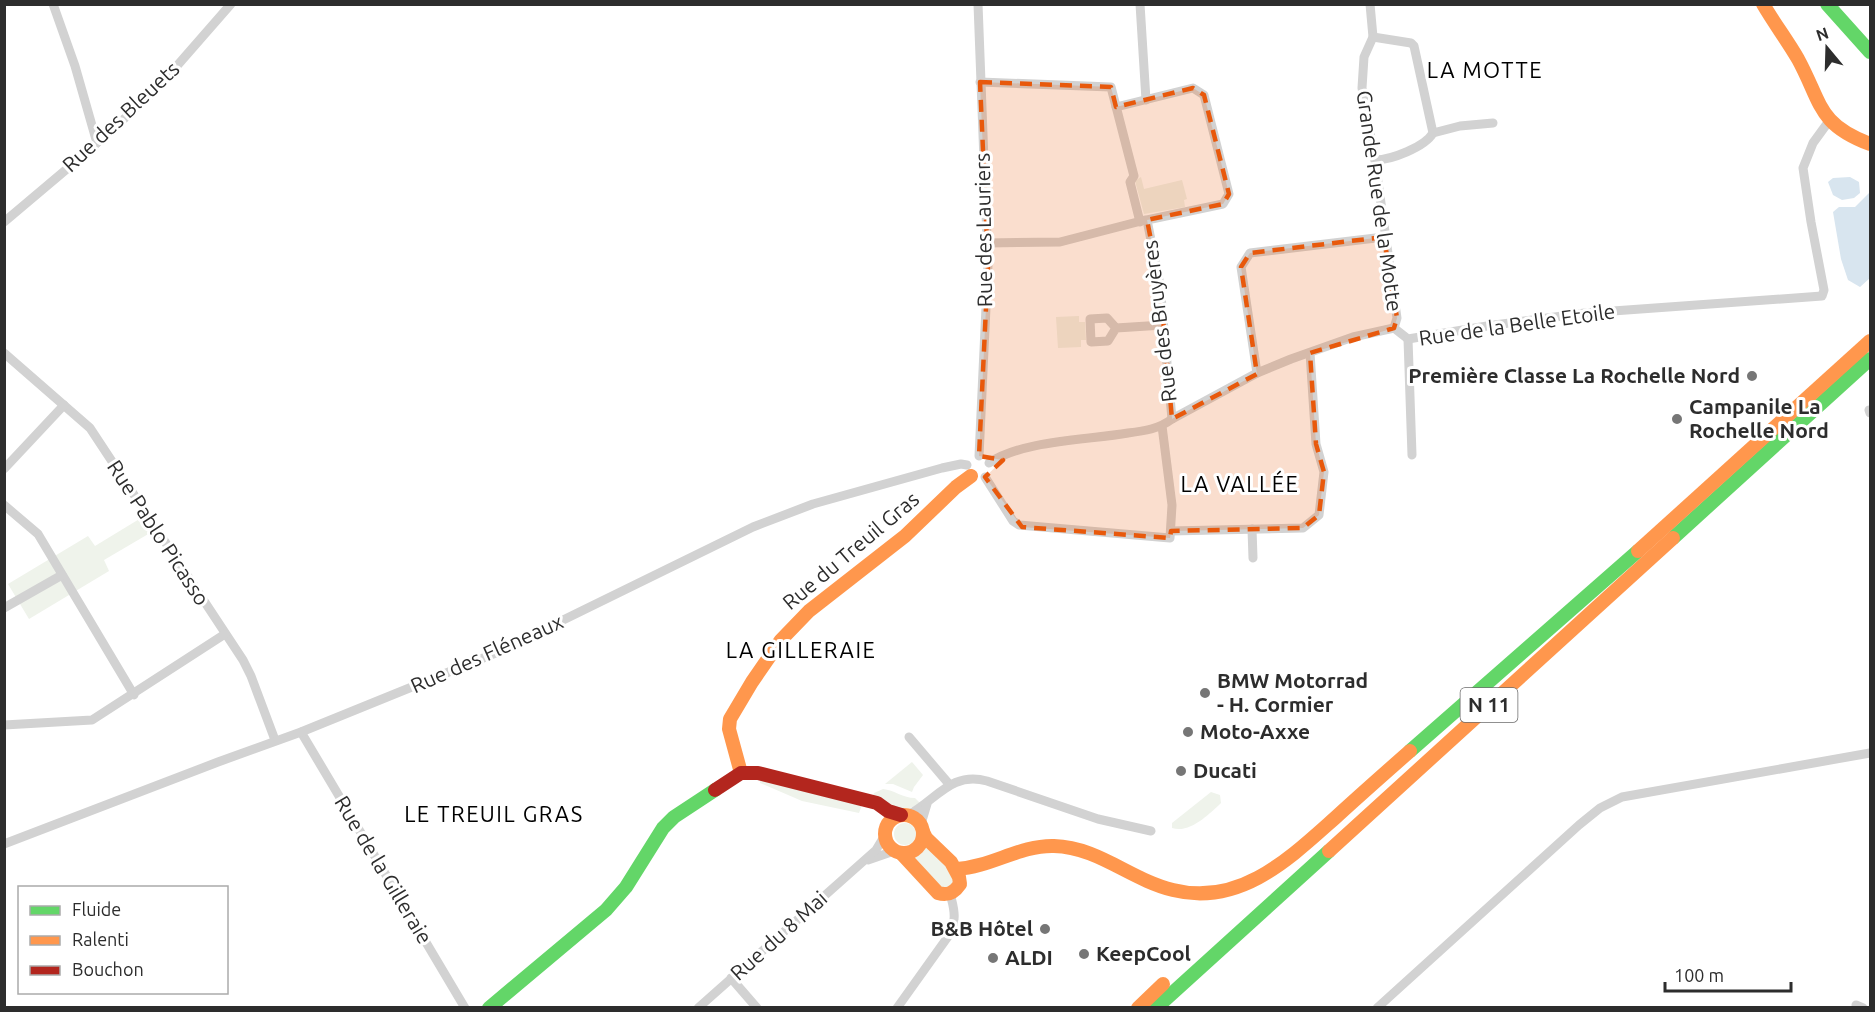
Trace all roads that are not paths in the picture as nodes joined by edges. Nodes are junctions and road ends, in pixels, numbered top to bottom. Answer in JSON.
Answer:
{"nodes":[{"id":1,"x":53,"y":4,"type":"edge"},
{"id":2,"x":231,"y":4,"type":"edge"},
{"id":3,"x":978,"y":4,"type":"edge"},
{"id":4,"x":1140,"y":4,"type":"edge"},
{"id":5,"x":1370,"y":4,"type":"edge"},
{"id":6,"x":1763,"y":4,"type":"edge"},
{"id":7,"x":1827,"y":4,"type":"edge"},
{"id":8,"x":1372,"y":37,"type":"junction"},
{"id":9,"x":1867,"y":48,"type":"edge"},
{"id":10,"x":980,"y":82,"type":"junction"},
{"id":11,"x":1146,"y":100,"type":"junction"},
{"id":12,"x":1116,"y":107,"type":"junction"},
{"id":13,"x":1829,"y":122,"type":"junction"},
{"id":14,"x":1493,"y":123,"type":"dead end"},
{"id":15,"x":1433,"y":133,"type":"junction"},
{"id":16,"x":1863,"y":139,"type":"edge"},
{"id":17,"x":96,"y":143,"type":"junction"},
{"id":18,"x":1870,"y":144,"type":"edge"},
{"id":19,"x":1375,"y":160,"type":"junction"},
{"id":20,"x":1144,"y":221,"type":"junction"},
{"id":21,"x":4,"y":222,"type":"edge"},
{"id":22,"x":1384,"y":237,"type":"junction"},
{"id":23,"x":987,"y":243,"type":"junction"},
{"id":24,"x":1162,"y":325,"type":"junction"},
{"id":25,"x":1116,"y":328,"type":"dead end"},
{"id":26,"x":1394,"y":328,"type":"junction"},
{"id":27,"x":1870,"y":330,"type":"edge"},
{"id":28,"x":1408,"y":339,"type":"junction"},
{"id":29,"x":1870,"y":341,"type":"edge"},
{"id":30,"x":4,"y":353,"type":"edge"},
{"id":31,"x":1310,"y":353,"type":"junction"},
{"id":32,"x":1870,"y":359,"type":"edge"},
{"id":33,"x":1870,"y":368,"type":"edge"},
{"id":34,"x":1257,"y":374,"type":"junction"},
{"id":35,"x":1818,"y":388,"type":"junction"},
{"id":36,"x":1823,"y":403,"type":"junction"},
{"id":37,"x":64,"y":405,"type":"junction"},
{"id":38,"x":1172,"y":419,"type":"junction"},
{"id":39,"x":1162,"y":426,"type":"junction"},
{"id":40,"x":1412,"y":455,"type":"dead end"},
{"id":41,"x":979,"y":456,"type":"junction"},
{"id":42,"x":989,"y":463,"type":"junction"},
{"id":43,"x":4,"y":470,"type":"edge"},
{"id":44,"x":974,"y":472,"type":"junction"},
{"id":45,"x":4,"y":505,"type":"edge"},
{"id":46,"x":1252,"y":529,"type":"junction"},
{"id":47,"x":1171,"y":531,"type":"junction"},
{"id":48,"x":1253,"y":558,"type":"dead end"},
{"id":49,"x":62,"y":575,"type":"junction"},
{"id":50,"x":1585,"y":598,"type":"junction"},
{"id":51,"x":4,"y":608,"type":"edge"},
{"id":52,"x":225,"y":634,"type":"junction"},
{"id":53,"x":134,"y":695,"type":"junction"},
{"id":54,"x":4,"y":725,"type":"edge"},
{"id":55,"x":301,"y":732,"type":"junction"},
{"id":56,"x":909,"y":737,"type":"dead end"},
{"id":57,"x":274,"y":740,"type":"junction"},
{"id":58,"x":1870,"y":753,"type":"edge"},
{"id":59,"x":741,"y":773,"type":"junction"},
{"id":60,"x":949,"y":784,"type":"junction"},
{"id":61,"x":867,"y":800,"type":"junction"},
{"id":62,"x":927,"y":804,"type":"junction"},
{"id":63,"x":904,"y":815,"type":"junction"},
{"id":64,"x":922,"y":828,"type":"junction"},
{"id":65,"x":886,"y":831,"type":"junction"},
{"id":66,"x":1151,"y":831,"type":"dead end"},
{"id":67,"x":4,"y":844,"type":"edge"},
{"id":68,"x":897,"y":852,"type":"junction"},
{"id":69,"x":861,"y":863,"type":"junction"},
{"id":70,"x":957,"y":869,"type":"junction"},
{"id":71,"x":950,"y":894,"type":"junction"},
{"id":72,"x":732,"y":978,"type":"junction"},
{"id":73,"x":1159,"y":1006,"type":"edge"},
{"id":74,"x":465,"y":1008,"type":"edge"},
{"id":75,"x":489,"y":1008,"type":"edge"},
{"id":76,"x":698,"y":1008,"type":"edge"},
{"id":77,"x":757,"y":1008,"type":"edge"},
{"id":78,"x":897,"y":1008,"type":"edge"},
{"id":79,"x":1137,"y":1008,"type":"edge"},
{"id":80,"x":1377,"y":1008,"type":"edge"}],
"edges":[{"from":1,"to":17,"type":"street"},
{"from":2,"to":17,"type":"street","name":"Rue des Bleuets"},
{"from":3,"to":10,"type":"street","name":"Rue des Lauriers"},
{"from":4,"to":11,"type":"street"},
{"from":5,"to":8,"type":"street","name":"Grande Rue de la Motte"},
{"from":6,"to":13,"type":"main road"},
{"from":7,"to":9,"type":"main road"},
{"from":8,"to":15,"type":"street"},
{"from":8,"to":19,"type":"street","name":"Grande Rue de la Motte"},
{"from":10,"to":12,"type":"street"},
{"from":10,"to":23,"type":"street","name":"Rue des Lauriers"},
{"from":11,"to":12,"type":"street","name":"Rue des Bruyères"},
{"from":11,"to":20,"type":"street","name":"Rue des Bruyères"},
{"from":12,"to":20,"type":"street"},
{"from":13,"to":16,"type":"main road"},
{"from":13,"to":28,"type":"street","name":"Rue de la Belle Etoile"},
{"from":14,"to":15,"type":"street"},
{"from":15,"to":19,"type":"street"},
{"from":16,"to":18,"type":"main road"},
{"from":17,"to":21,"type":"street","name":"Rue des Bleuets"},
{"from":19,"to":22,"type":"street","name":"Grande Rue de la Motte"},
{"from":20,"to":23,"type":"street"},
{"from":20,"to":24,"type":"street","name":"Rue des Bruyères"},
{"from":22,"to":26,"type":"street","name":"Grande Rue de la Motte"},
{"from":22,"to":34,"type":"street"},
{"from":23,"to":41,"type":"street","name":"Rue des Lauriers"},
{"from":24,"to":25,"type":"street"},
{"from":24,"to":38,"type":"street","name":"Rue des Bruyères"},
{"from":26,"to":28,"type":"street","name":"Rue de la Belle Etoile"},
{"from":26,"to":31,"type":"street","name":"Rue de la Belle Etoile"},
{"from":27,"to":35,"type":"main road","number":"N 11"},
{"from":28,"to":40,"type":"street"},
{"from":29,"to":35,"type":"main road","number":"N 11"},
{"from":30,"to":37,"type":"street","name":"Rue Pablo Picasso"},
{"from":31,"to":34,"type":"street","name":"Rue de la Belle Etoile"},
{"from":31,"to":46,"type":"street"},
{"from":32,"to":36,"type":"main road","number":"N 11"},
{"from":33,"to":36,"type":"main road"},
{"from":34,"to":38,"type":"street","name":"Rue de la Belle Etoile"},
{"from":35,"to":50,"type":"main road","number":"N 11"},
{"from":36,"to":73,"type":"main road","number":"N 11"},
{"from":37,"to":43,"type":"street"},
{"from":37,"to":52,"type":"street","name":"Rue Pablo Picasso"},
{"from":38,"to":39,"type":"street","name":"Rue de la Belle Etoile"},
{"from":39,"to":42,"type":"street","name":"Rue de la Belle Etoile"},
{"from":39,"to":47,"type":"street"},
{"from":41,"to":42,"type":"street"},
{"from":41,"to":44,"type":"street","name":"Rue du Treuil Gras"},
{"from":42,"to":44,"type":"street"},
{"from":44,"to":47,"type":"street"},
{"from":44,"to":55,"type":"street","name":"Rue des Fléneaux"},
{"from":44,"to":59,"type":"main road","name":"Rue du Treuil Gras"},
{"from":45,"to":49,"type":"street"},
{"from":46,"to":47,"type":"street"},
{"from":46,"to":48,"type":"street"},
{"from":49,"to":51,"type":"street"},
{"from":49,"to":53,"type":"street"},
{"from":50,"to":70,"type":"main road"},
{"from":50,"to":79,"type":"main road","number":"N 11"},
{"from":52,"to":53,"type":"street"},
{"from":52,"to":57,"type":"street","name":"Rue Pablo Picasso"},
{"from":53,"to":54,"type":"street"},
{"from":55,"to":57,"type":"street","name":"Rue des Fléneaux"},
{"from":55,"to":74,"type":"street","name":"Rue de la Gilleraie"},
{"from":56,"to":60,"type":"street"},
{"from":57,"to":67,"type":"street","name":"Rue des Fléneaux"},
{"from":58,"to":80,"type":"street"},
{"from":59,"to":61,"type":"main road"},
{"from":59,"to":75,"type":"main road"},
{"from":60,"to":62,"type":"street"},
{"from":60,"to":66,"type":"street"},
{"from":61,"to":63,"type":"main road"},
{"from":61,"to":65,"type":"main road"},
{"from":62,"to":63,"type":"street"},
{"from":62,"to":64,"type":"street"},
{"from":63,"to":64,"type":"main road"},
{"from":63,"to":65,"type":"main road"},
{"from":64,"to":68,"type":"main road"},
{"from":64,"to":70,"type":"main road"},
{"from":65,"to":68,"type":"main road"},
{"from":65,"to":69,"type":"street"},
{"from":68,"to":69,"type":"street"},
{"from":68,"to":71,"type":"main road"},
{"from":69,"to":72,"type":"street","name":"Rue du 8 Mai"},
{"from":70,"to":71,"type":"main road"},
{"from":71,"to":78,"type":"street"},
{"from":72,"to":76,"type":"street","name":"Rue du 8 Mai"},
{"from":72,"to":77,"type":"street"}]}
